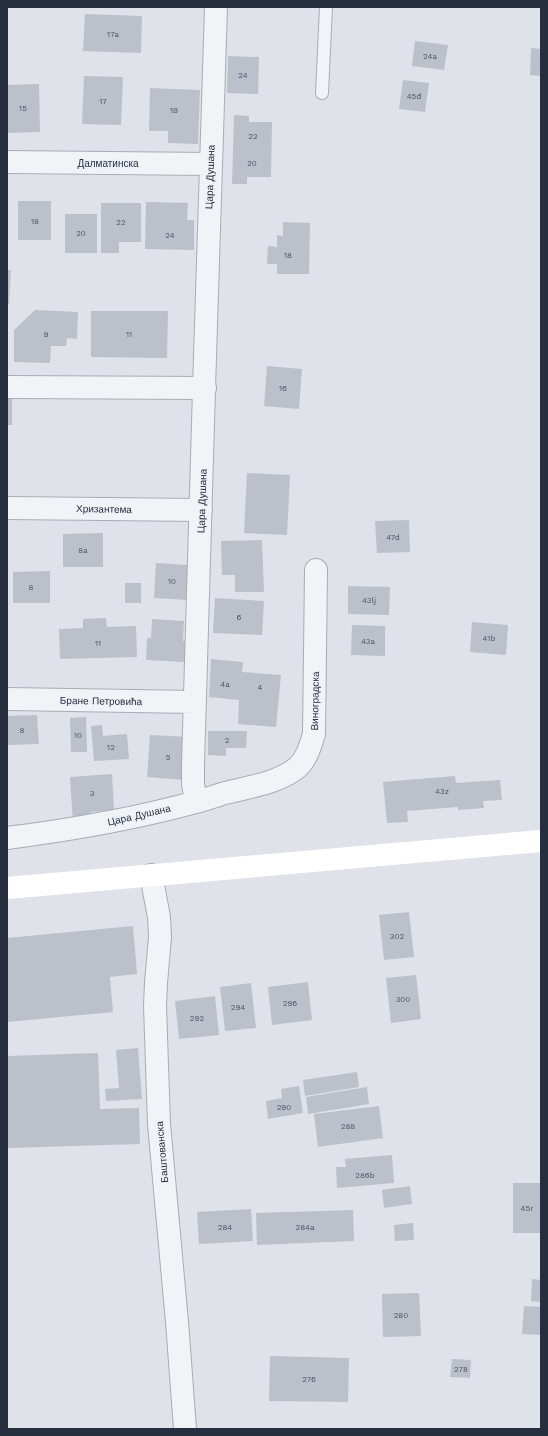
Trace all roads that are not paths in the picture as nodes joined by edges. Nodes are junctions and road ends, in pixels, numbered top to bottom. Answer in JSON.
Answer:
{"nodes":[{"id":1,"x":216,"y":7,"type":"edge"},
{"id":2,"x":326,"y":7,"type":"edge"},
{"id":3,"x":322,"y":93,"type":"dead end"},
{"id":4,"x":7,"y":162,"type":"edge"},
{"id":5,"x":210,"y":164,"type":"junction"},
{"id":6,"x":7,"y":387,"type":"edge"},
{"id":7,"x":205,"y":388,"type":"junction"},
{"id":8,"x":7,"y":508,"type":"edge"},
{"id":9,"x":201,"y":510,"type":"junction"},
{"id":10,"x":316,"y":570,"type":"dead end"},
{"id":11,"x":7,"y":699,"type":"edge"},
{"id":12,"x":195,"y":702,"type":"junction"},
{"id":13,"x":196,"y":802,"type":"junction"},
{"id":14,"x":7,"y":838,"type":"edge"},
{"id":15,"x":541,"y":841,"type":"edge"},
{"id":16,"x":153,"y":882,"type":"junction"},
{"id":17,"x":7,"y":888,"type":"edge"},
{"id":18,"x":185,"y":1429,"type":"edge"}],
"edges":[{"from":1,"to":5,"type":"street","name":"Цара Душана"},
{"from":2,"to":3,"type":"lane"},
{"from":4,"to":5,"type":"street","name":"Далматинска"},
{"from":5,"to":7,"type":"street","name":"Цара Душана"},
{"from":6,"to":7,"type":"street"},
{"from":7,"to":9,"type":"street","name":"Цара Душана"},
{"from":8,"to":9,"type":"street","name":"Хризантема"},
{"from":9,"to":12,"type":"street","name":"Цара Душана"},
{"from":10,"to":13,"type":"street","name":"Виноградска"},
{"from":11,"to":12,"type":"street","name":"Бране Петровића"},
{"from":12,"to":13,"type":"street","name":"Цара Душана"},
{"from":13,"to":14,"type":"street","name":"Цара Душана"},
{"from":15,"to":16,"type":"street"},
{"from":16,"to":17,"type":"street"},
{"from":16,"to":18,"type":"street","name":"Баштованска"}]}
